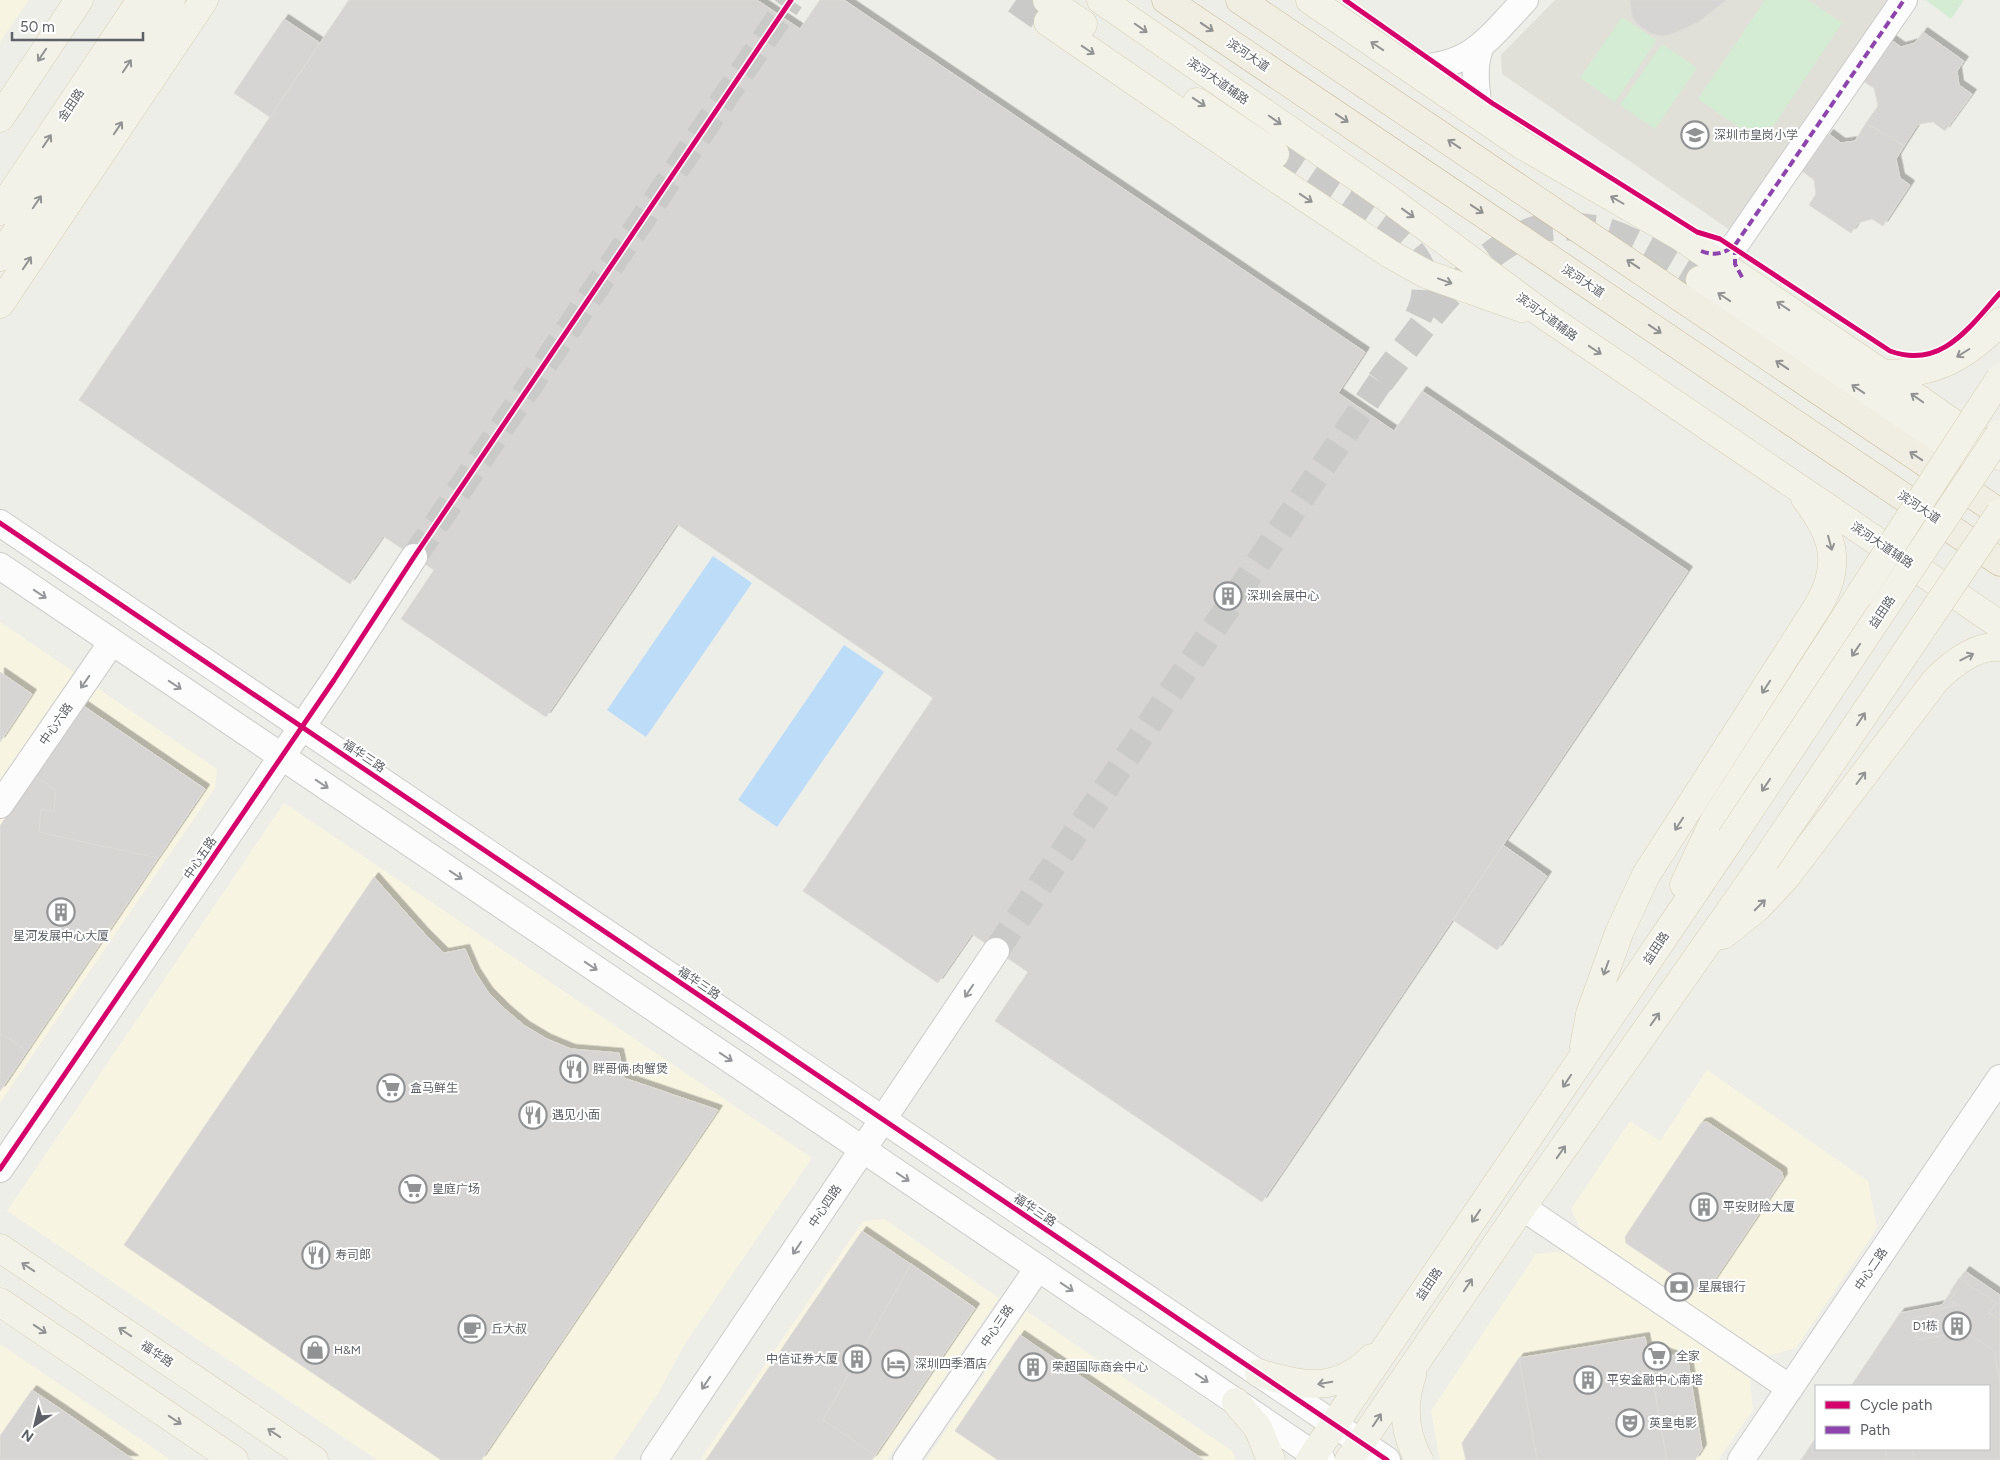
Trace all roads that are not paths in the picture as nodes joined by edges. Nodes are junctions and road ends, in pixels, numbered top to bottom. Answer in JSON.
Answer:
{"nodes":[{"id":1,"x":79,"y":0,"type":"edge"},
{"id":2,"x":141,"y":0,"type":"edge"},
{"id":3,"x":171,"y":0,"type":"edge"},
{"id":4,"x":1101,"y":0,"type":"edge"},
{"id":5,"x":1166,"y":0,"type":"edge"},
{"id":6,"x":1240,"y":0,"type":"edge"},
{"id":7,"x":1310,"y":0,"type":"edge"},
{"id":8,"x":1525,"y":0,"type":"edge"},
{"id":9,"x":1904,"y":0,"type":"edge"},
{"id":10,"x":203,"y":1,"type":"edge"},
{"id":11,"x":1048,"y":11,"type":"edge"},
{"id":12,"x":1480,"y":48,"type":"junction"},
{"id":13,"x":1409,"y":68,"type":"junction"},
{"id":14,"x":1480,"y":116,"type":"junction"},
{"id":15,"x":0,"y":118,"type":"edge"},
{"id":16,"x":1275,"y":154,"type":"tunnel mouth"},
{"id":17,"x":0,"y":211,"type":"edge"},
{"id":18,"x":1740,"y":238,"type":"junction"},
{"id":19,"x":1701,"y":251,"type":"junction"},
{"id":20,"x":0,"y":257,"type":"edge"},
{"id":21,"x":1743,"y":279,"type":"junction"},
{"id":22,"x":1700,"y":280,"type":"tunnel mouth"},
{"id":23,"x":0,"y":304,"type":"edge"},
{"id":24,"x":1547,"y":317,"type":"junction"},
{"id":25,"x":2000,"y":322,"type":"edge"},
{"id":26,"x":1884,"y":374,"type":"junction"},
{"id":27,"x":2000,"y":378,"type":"edge"},
{"id":28,"x":2000,"y":434,"type":"edge"},
{"id":29,"x":2000,"y":456,"type":"edge"},
{"id":30,"x":2000,"y":471,"type":"edge"},
{"id":31,"x":1797,"y":486,"type":"junction"},
{"id":32,"x":2000,"y":513,"type":"edge"},
{"id":33,"x":0,"y":523,"type":"edge"},
{"id":34,"x":414,"y":557,"type":"tunnel mouth"},
{"id":35,"x":2000,"y":562,"type":"edge"},
{"id":36,"x":0,"y":566,"type":"edge"},
{"id":37,"x":2000,"y":625,"type":"edge"},
{"id":38,"x":112,"y":642,"type":"junction"},
{"id":39,"x":2000,"y":647,"type":"edge"},
{"id":40,"x":302,"y":727,"type":"junction"},
{"id":41,"x":282,"y":756,"type":"junction"},
{"id":42,"x":0,"y":805,"type":"edge"},
{"id":43,"x":1723,"y":829,"type":"junction"},
{"id":44,"x":1707,"y":944,"type":"junction"},
{"id":45,"x":996,"y":951,"type":"tunnel mouth"},
{"id":46,"x":1582,"y":1059,"type":"junction"},
{"id":47,"x":2000,"y":1078,"type":"edge"},
{"id":48,"x":882,"y":1119,"type":"junction"},
{"id":49,"x":863,"y":1149,"type":"junction"},
{"id":50,"x":0,"y":1170,"type":"edge"},
{"id":51,"x":1522,"y":1207,"type":"junction"},
{"id":52,"x":0,"y":1248,"type":"edge"},
{"id":53,"x":1038,"y":1268,"type":"junction"},
{"id":54,"x":0,"y":1302,"type":"edge"},
{"id":55,"x":1393,"y":1338,"type":"junction"},
{"id":56,"x":1418,"y":1358,"type":"junction"},
{"id":57,"x":1259,"y":1373,"type":"junction"},
{"id":58,"x":1790,"y":1388,"type":"junction"},
{"id":59,"x":1236,"y":1402,"type":"junction"},
{"id":60,"x":1334,"y":1424,"type":"junction"},
{"id":61,"x":1355,"y":1451,"type":"edge"},
{"id":62,"x":1315,"y":1458,"type":"edge"},
{"id":63,"x":234,"y":1460,"type":"edge"},
{"id":64,"x":314,"y":1460,"type":"edge"},
{"id":65,"x":654,"y":1460,"type":"edge"},
{"id":66,"x":906,"y":1460,"type":"edge"},
{"id":67,"x":1270,"y":1460,"type":"edge"},
{"id":68,"x":1387,"y":1460,"type":"edge"},
{"id":69,"x":1419,"y":1460,"type":"edge"},
{"id":70,"x":1741,"y":1460,"type":"edge"}],
"edges":[{"from":1,"to":15,"type":"main road","one_way":true},
{"from":17,"to":2,"type":"main road","name":"金田路","one_way":true},
{"from":20,"to":3,"type":"main road","one_way":true},
{"from":4,"to":24,"type":"main road","name":"滨河大道辅路","one_way":true},
{"from":5,"to":35,"type":"highway","name":"滨河大道","one_way":true},
{"from":32,"to":6,"type":"highway","one_way":true},
{"from":13,"to":7,"type":"main road","one_way":true},
{"from":8,"to":12,"type":"street"},
{"from":9,"to":18,"type":"street"},
{"from":23,"to":10,"type":"main road","one_way":true},
{"from":11,"to":16,"type":"main road","one_way":true},
{"from":11,"to":24,"type":"main road","one_way":true},
{"from":12,"to":13,"type":"street"},
{"from":12,"to":14,"type":"street"},
{"from":13,"to":14,"type":"main road"},
{"from":19,"to":14,"type":"main road","one_way":true},
{"from":18,"to":19,"type":"street"},
{"from":18,"to":21,"type":"street"},
{"from":19,"to":21,"type":"main road"},
{"from":26,"to":21,"type":"main road","one_way":true},
{"from":30,"to":22,"type":"main road","one_way":true},
{"from":24,"to":31,"type":"main road","name":"滨河大道辅路","one_way":true},
{"from":25,"to":26,"type":"main road","one_way":true},
{"from":29,"to":26,"type":"main road","one_way":true},
{"from":27,"to":43,"type":"main road","bridge":true},
{"from":28,"to":43,"type":"main road","name":"益田路","one_way":true,"bridge":true},
{"from":31,"to":37,"type":"main road","name":"滨河大道辅路"},
{"from":31,"to":46,"type":"main road","one_way":true},
{"from":44,"to":32,"type":"main road","one_way":true,"bridge":true},
{"from":33,"to":40,"type":"street","name":"福华三路"},
{"from":34,"to":40,"type":"street","name":"中心五路"},
{"from":36,"to":38,"type":"street","one_way":true},
{"from":38,"to":41,"type":"street","one_way":true},
{"from":38,"to":42,"type":"street","name":"中心六路","one_way":true},
{"from":44,"to":39,"type":"main road","one_way":true},
{"from":40,"to":41,"type":"street","name":"中心五路"},
{"from":40,"to":48,"type":"street","name":"福华三路"},
{"from":41,"to":49,"type":"street","one_way":true},
{"from":41,"to":50,"type":"street","name":"中心五路"},
{"from":43,"to":46,"type":"main road","name":"益田路"},
{"from":51,"to":44,"type":"main road","one_way":true},
{"from":45,"to":48,"type":"street","name":"中心四路","one_way":true},
{"from":46,"to":55,"type":"main road","name":"益田路","one_way":true},
{"from":47,"to":58,"type":"street","name":"中心二路"},
{"from":48,"to":49,"type":"street","name":"中心四路"},
{"from":48,"to":57,"type":"street","name":"福华三路"},
{"from":49,"to":53,"type":"street","one_way":true},
{"from":49,"to":65,"type":"street","name":"中心四路","one_way":true},
{"from":56,"to":51,"type":"main road","one_way":true},
{"from":51,"to":58,"type":"street"},
{"from":64,"to":52,"type":"main road","name":"福华路","one_way":true},
{"from":53,"to":59,"type":"street","one_way":true},
{"from":53,"to":66,"type":"street","name":"中心三路"},
{"from":54,"to":63,"type":"main road","one_way":true},
{"from":55,"to":57,"type":"main road","one_way":true},
{"from":55,"to":60,"type":"main road","name":"益田路"},
{"from":61,"to":56,"type":"main road","one_way":true},
{"from":56,"to":69,"type":"main road"},
{"from":57,"to":60,"type":"street","name":"福华三路"},
{"from":58,"to":70,"type":"street","name":"中心二路"},
{"from":59,"to":62,"type":"street"},
{"from":59,"to":67,"type":"main road"},
{"from":60,"to":61,"type":"street","name":"福华三路"},
{"from":60,"to":62,"type":"main road","name":"益田路"},
{"from":61,"to":68,"type":"street","name":"福华三路"}]}
